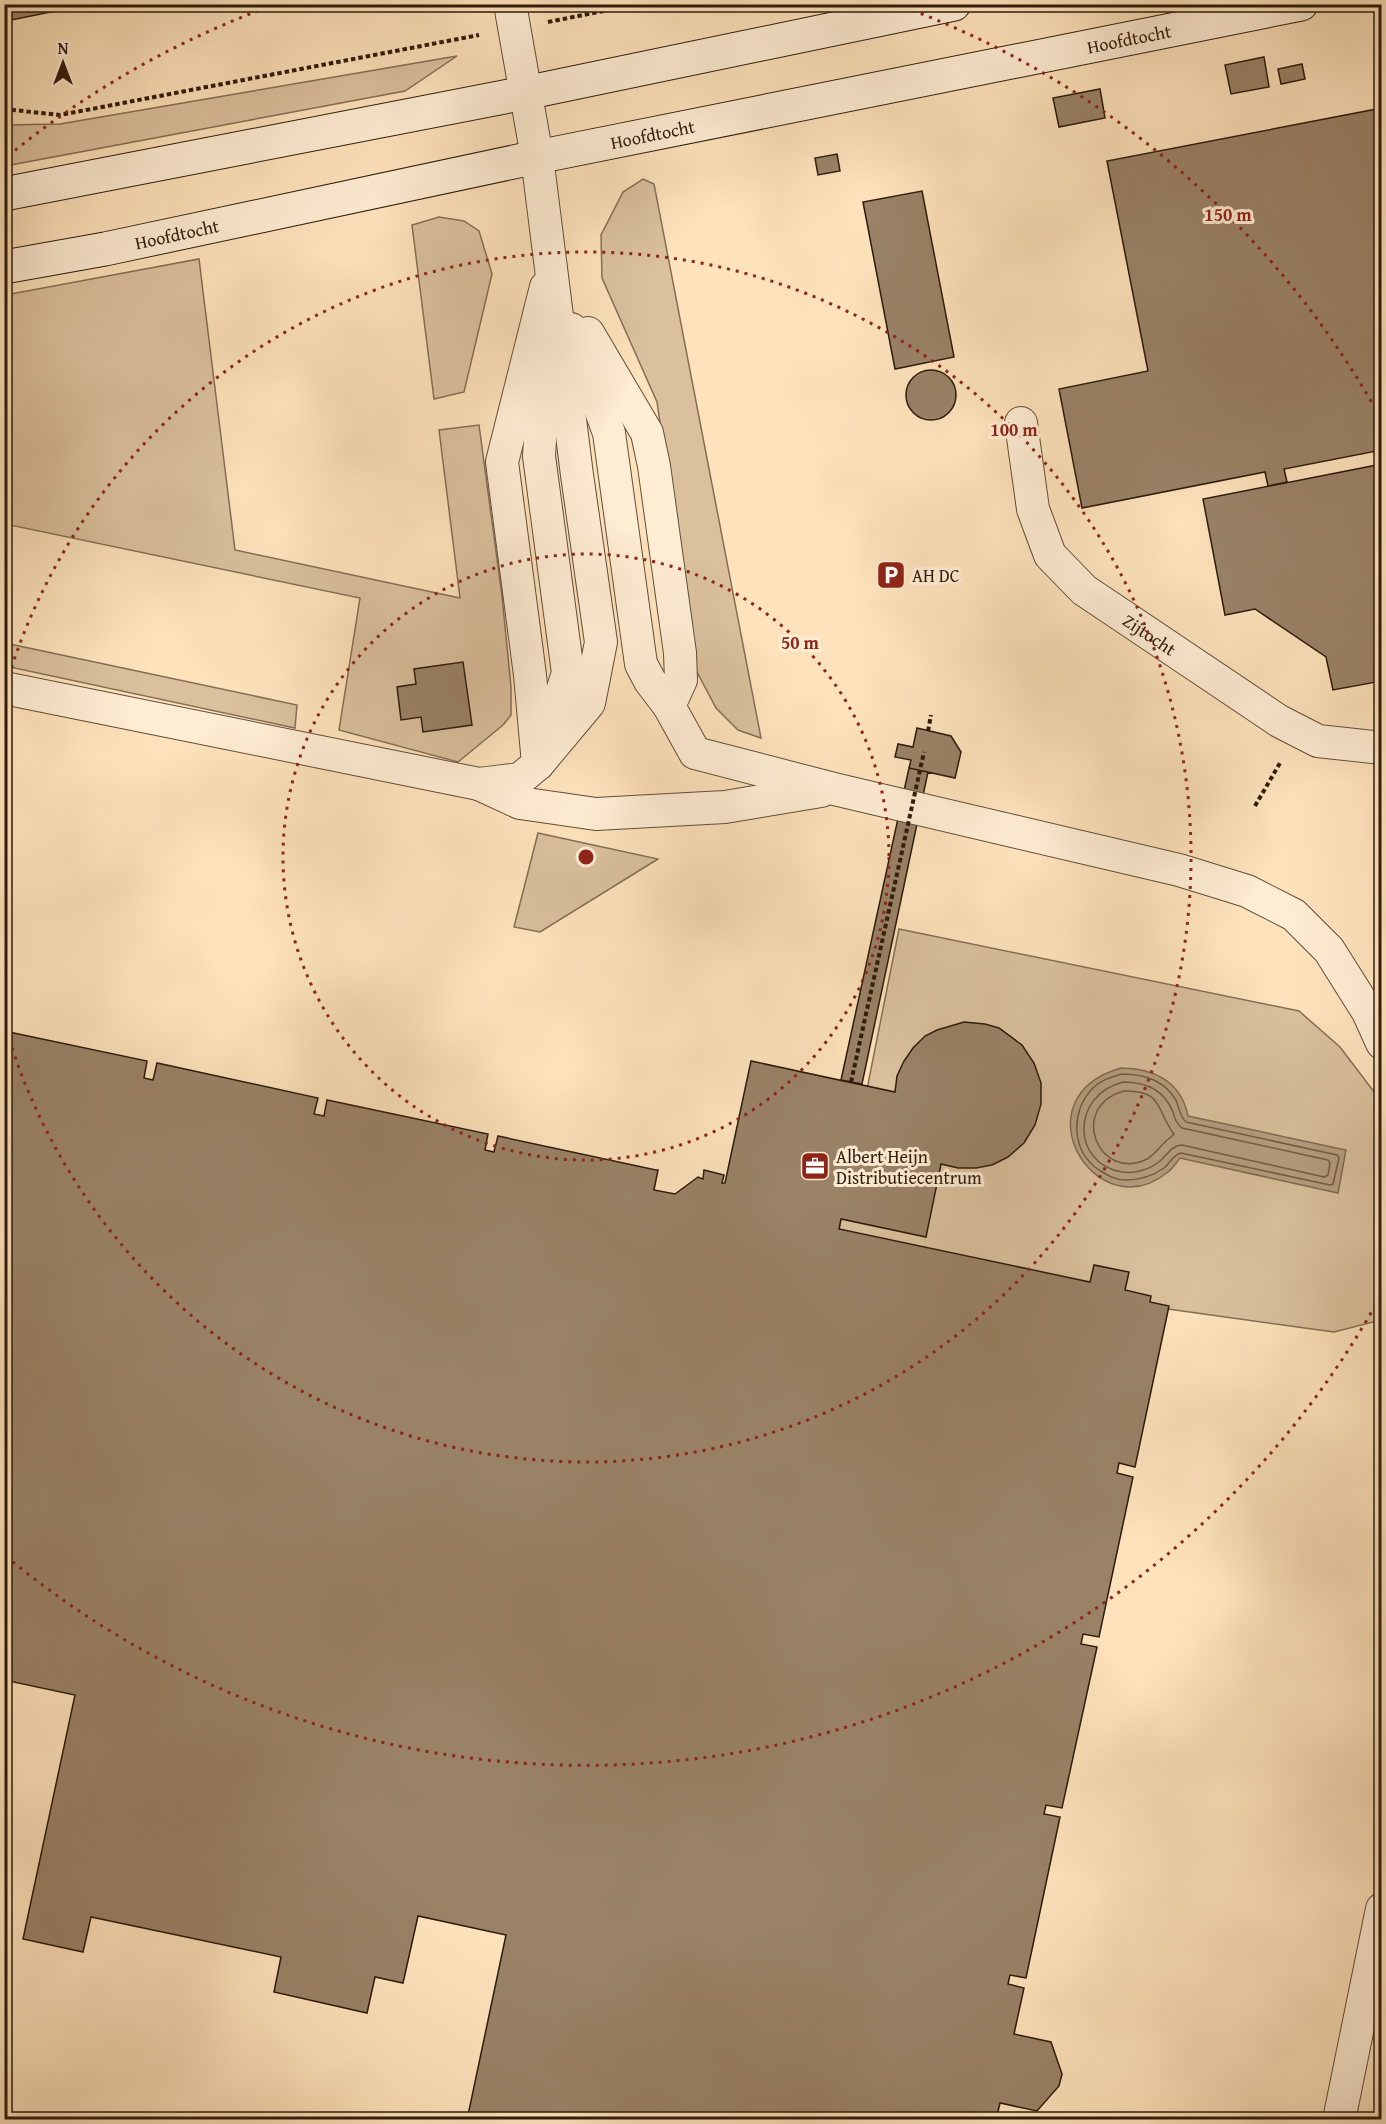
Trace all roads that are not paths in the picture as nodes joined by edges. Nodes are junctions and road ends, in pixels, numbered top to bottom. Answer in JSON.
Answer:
{"nodes":[{"id":1,"x":954,"y":4,"type":"edge"},
{"id":2,"x":1301,"y":4,"type":"edge"},
{"id":3,"x":513,"y":16,"type":"edge"},
{"id":4,"x":525,"y":93,"type":"junction"},
{"id":5,"x":537,"y":157,"type":"junction"},
{"id":6,"x":4,"y":194,"type":"edge"},
{"id":7,"x":4,"y":267,"type":"edge"},
{"id":8,"x":550,"y":270,"type":"junction"},
{"id":9,"x":1021,"y":423,"type":"dead end"},
{"id":10,"x":4,"y":688,"type":"edge"},
{"id":11,"x":1382,"y":748,"type":"edge"},
{"id":12,"x":538,"y":764,"type":"junction"},
{"id":13,"x":479,"y":784,"type":"junction"},
{"id":14,"x":834,"y":789,"type":"junction"},
{"id":15,"x":1382,"y":1043,"type":"edge"},
{"id":16,"x":1382,"y":1909,"type":"edge"},
{"id":17,"x":1339,"y":2120,"type":"edge"}],
"edges":[{"from":1,"to":4,"type":"main road"},
{"from":2,"to":5,"type":"main road","name":"Hoofdtocht"},
{"from":3,"to":4,"type":"street"},
{"from":4,"to":5,"type":"street"},
{"from":4,"to":6,"type":"main road"},
{"from":5,"to":7,"type":"main road","name":"Hoofdtocht"},
{"from":5,"to":8,"type":"street"},
{"from":8,"to":12,"type":"street"},
{"from":8,"to":12,"type":"street"},
{"from":8,"to":14,"type":"street"},
{"from":9,"to":11,"type":"street","name":"Zijtocht"},
{"from":10,"to":13,"type":"street"},
{"from":12,"to":13,"type":"street"},
{"from":13,"to":14,"type":"street"},
{"from":14,"to":15,"type":"street"},
{"from":16,"to":17,"type":"street"}]}
